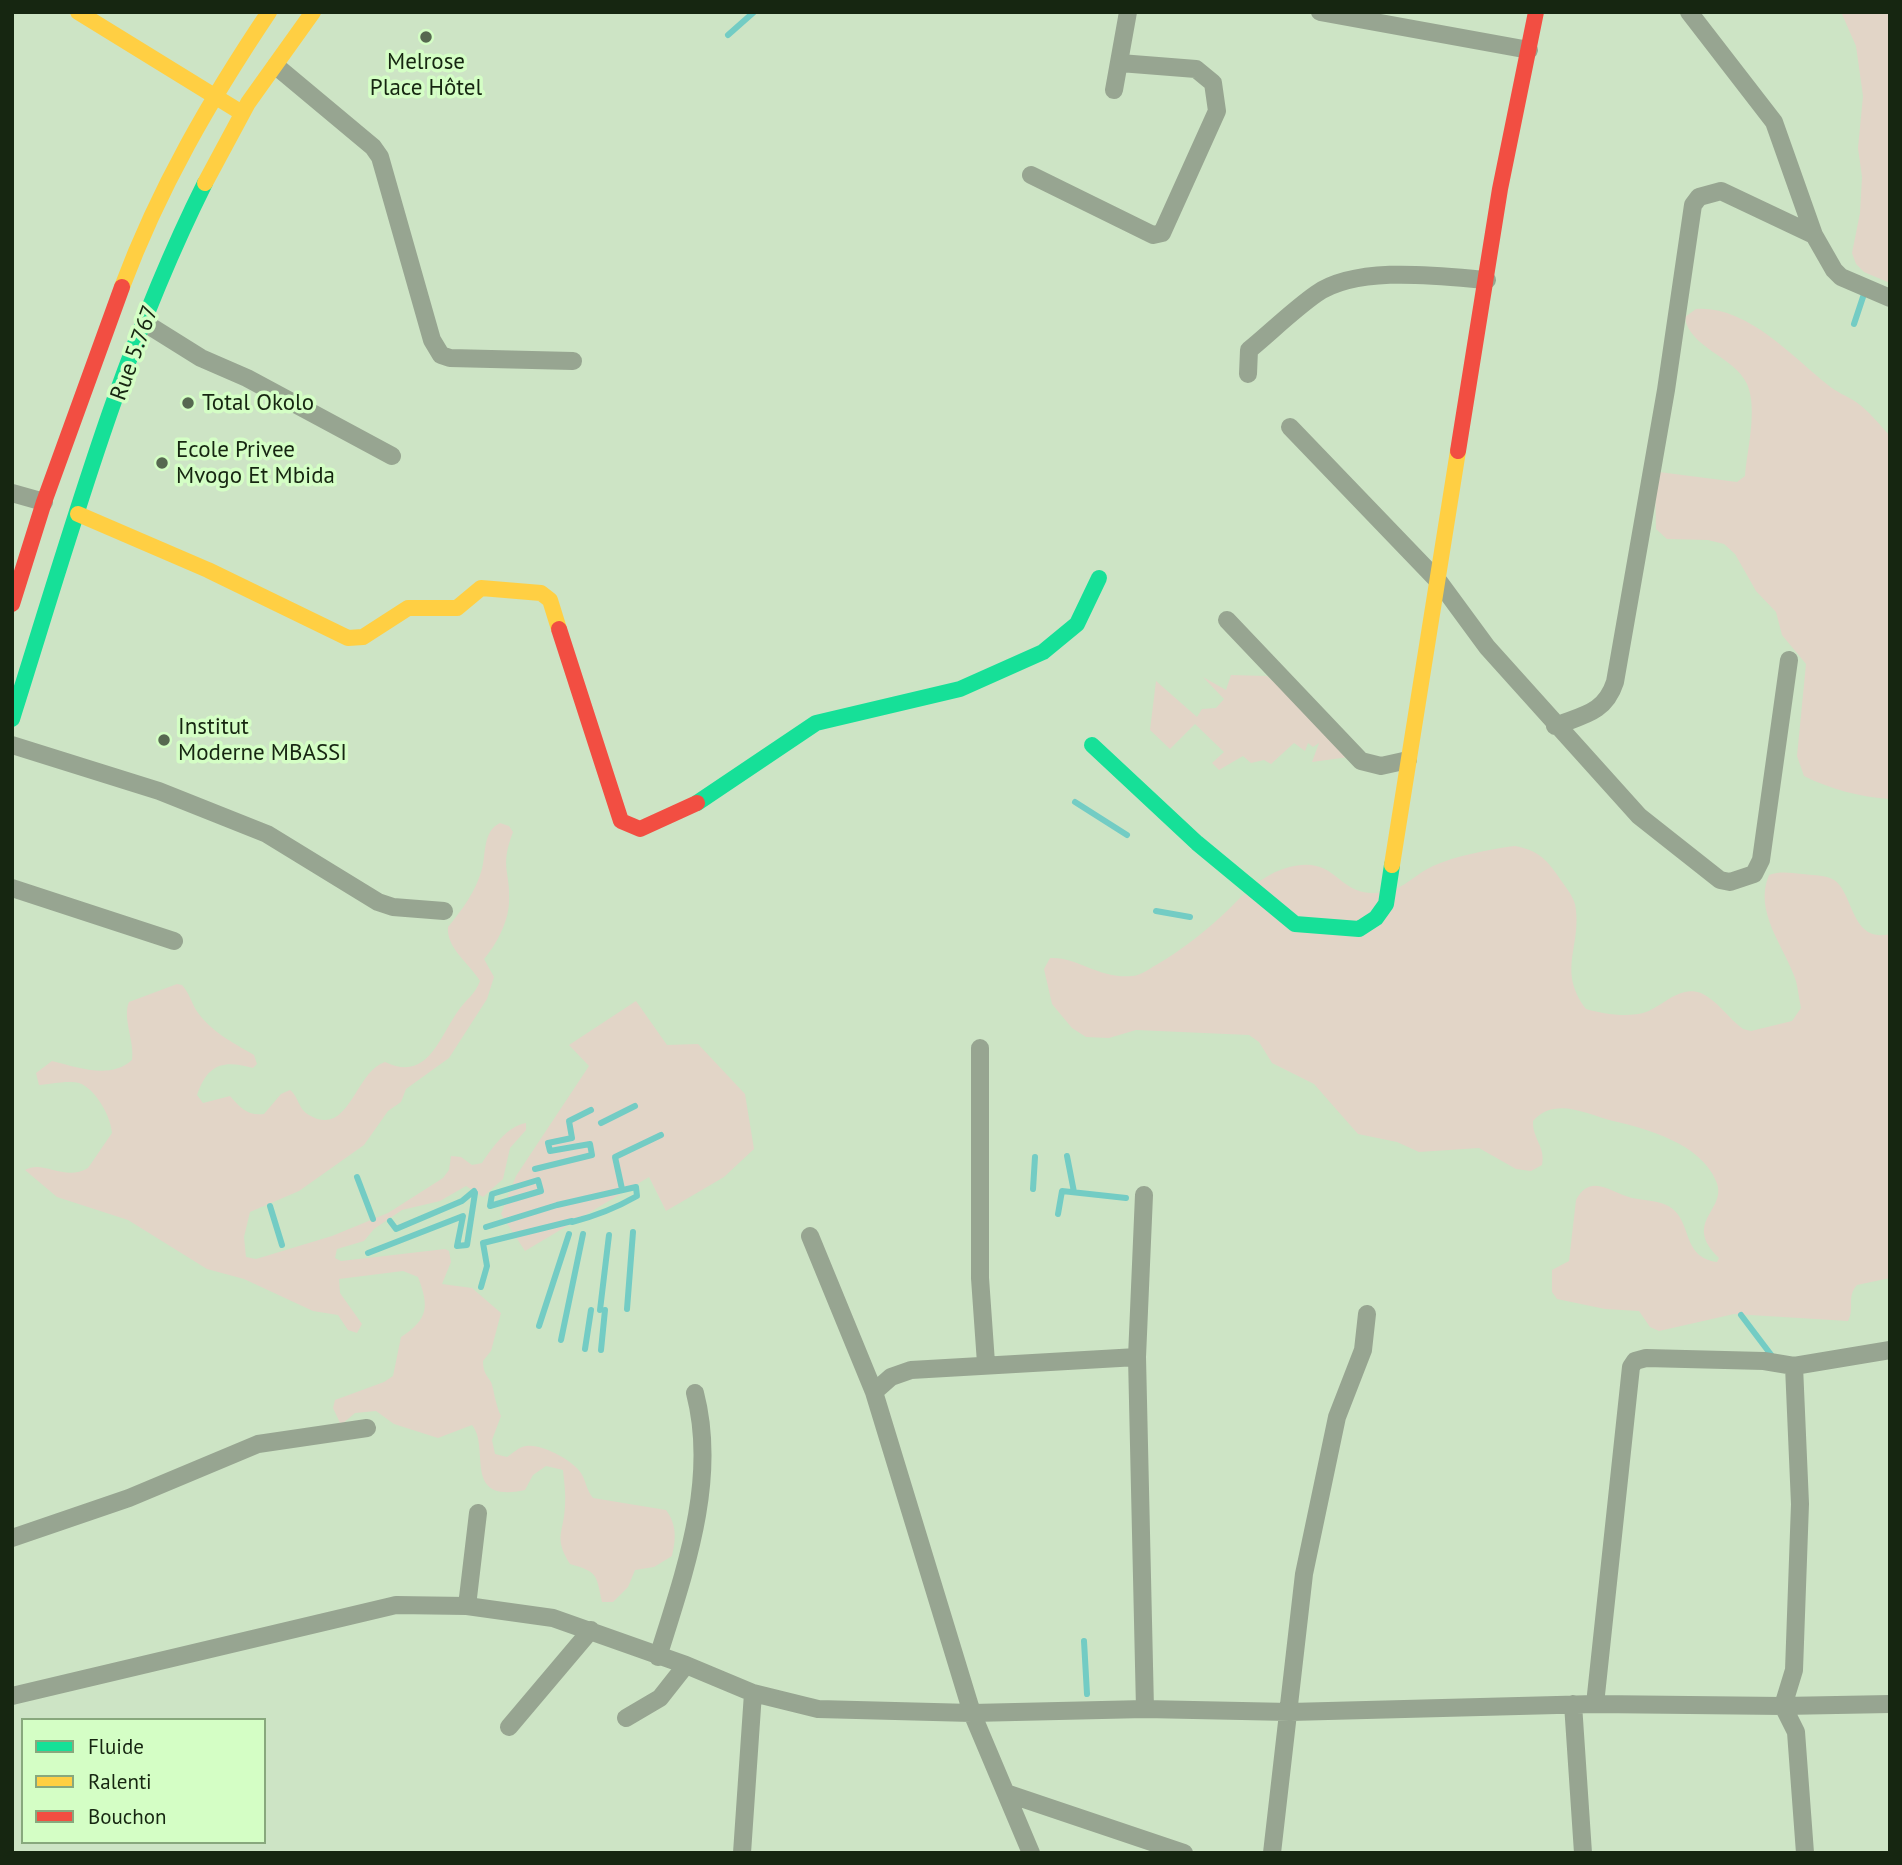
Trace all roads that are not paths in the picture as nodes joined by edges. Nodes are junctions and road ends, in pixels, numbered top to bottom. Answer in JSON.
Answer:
{"nodes":[{"id":1,"x":78,"y":12,"type":"edge"},
{"id":2,"x":269,"y":12,"type":"edge"},
{"id":3,"x":313,"y":12,"type":"edge"},
{"id":4,"x":1128,"y":12,"type":"edge"},
{"id":5,"x":1320,"y":12,"type":"edge"},
{"id":6,"x":1536,"y":12,"type":"edge"},
{"id":7,"x":1689,"y":12,"type":"edge"},
{"id":8,"x":1529,"y":50,"type":"junction"},
{"id":9,"x":1120,"y":63,"type":"junction"},
{"id":10,"x":276,"y":66,"type":"junction"},
{"id":11,"x":1114,"y":90,"type":"dead end"},
{"id":12,"x":213,"y":95,"type":"junction"},
{"id":13,"x":242,"y":113,"type":"junction"},
{"id":14,"x":1031,"y":176,"type":"dead end"},
{"id":15,"x":1814,"y":235,"type":"junction"},
{"id":16,"x":1486,"y":280,"type":"junction"},
{"id":17,"x":1890,"y":298,"type":"edge"},
{"id":18,"x":145,"y":323,"type":"junction"},
{"id":19,"x":573,"y":362,"type":"dead end"},
{"id":20,"x":1248,"y":374,"type":"dead end"},
{"id":21,"x":1290,"y":427,"type":"dead end"},
{"id":22,"x":392,"y":456,"type":"dead end"},
{"id":23,"x":12,"y":493,"type":"edge"},
{"id":24,"x":44,"y":502,"type":"junction"},
{"id":25,"x":78,"y":514,"type":"junction"},
{"id":26,"x":1099,"y":578,"type":"dead end"},
{"id":27,"x":1440,"y":583,"type":"junction"},
{"id":28,"x":12,"y":604,"type":"edge"},
{"id":29,"x":1227,"y":620,"type":"dead end"},
{"id":30,"x":1789,"y":660,"type":"dead end"},
{"id":31,"x":12,"y":719,"type":"edge"},
{"id":32,"x":1555,"y":726,"type":"junction"},
{"id":33,"x":12,"y":745,"type":"edge"},
{"id":34,"x":1093,"y":745,"type":"dead end"},
{"id":35,"x":1408,"y":760,"type":"junction"},
{"id":36,"x":12,"y":888,"type":"edge"},
{"id":37,"x":444,"y":911,"type":"dead end"},
{"id":38,"x":174,"y":941,"type":"dead end"},
{"id":39,"x":980,"y":1048,"type":"dead end"},
{"id":40,"x":1144,"y":1195,"type":"dead end"},
{"id":41,"x":810,"y":1236,"type":"dead end"},
{"id":42,"x":1367,"y":1314,"type":"dead end"},
{"id":43,"x":1890,"y":1350,"type":"edge"},
{"id":44,"x":1137,"y":1357,"type":"junction"},
{"id":45,"x":985,"y":1363,"type":"junction"},
{"id":46,"x":1794,"y":1366,"type":"junction"},
{"id":47,"x":874,"y":1392,"type":"junction"},
{"id":48,"x":695,"y":1393,"type":"dead end"},
{"id":49,"x":367,"y":1428,"type":"dead end"},
{"id":50,"x":478,"y":1513,"type":"dead end"},
{"id":51,"x":12,"y":1538,"type":"edge"},
{"id":52,"x":467,"y":1606,"type":"junction"},
{"id":53,"x":591,"y":1630,"type":"junction"},
{"id":54,"x":657,"y":1657,"type":"junction"},
{"id":55,"x":686,"y":1665,"type":"junction"},
{"id":56,"x":753,"y":1693,"type":"junction"},
{"id":57,"x":12,"y":1696,"type":"edge"},
{"id":58,"x":1595,"y":1703,"type":"junction"},
{"id":59,"x":1573,"y":1704,"type":"junction"},
{"id":60,"x":1890,"y":1704,"type":"edge"},
{"id":61,"x":1783,"y":1706,"type":"junction"},
{"id":62,"x":1145,"y":1709,"type":"junction"},
{"id":63,"x":1290,"y":1712,"type":"junction"},
{"id":64,"x":972,"y":1713,"type":"junction"},
{"id":65,"x":626,"y":1718,"type":"dead end"},
{"id":66,"x":509,"y":1727,"type":"dead end"},
{"id":67,"x":1006,"y":1793,"type":"junction"},
{"id":68,"x":742,"y":1853,"type":"edge"},
{"id":69,"x":1031,"y":1853,"type":"edge"},
{"id":70,"x":1184,"y":1853,"type":"edge"},
{"id":71,"x":1272,"y":1853,"type":"edge"},
{"id":72,"x":1583,"y":1853,"type":"edge"},
{"id":73,"x":1805,"y":1853,"type":"edge"}],
"edges":[{"from":1,"to":12,"type":"main road"},
{"from":2,"to":12,"type":"main road"},
{"from":3,"to":10,"type":"main road","name":"Rue 5.767"},
{"from":4,"to":9,"type":"street"},
{"from":5,"to":8,"type":"street"},
{"from":6,"to":8,"type":"main road"},
{"from":7,"to":15,"type":"street"},
{"from":8,"to":16,"type":"main road"},
{"from":9,"to":11,"type":"street"},
{"from":9,"to":14,"type":"street"},
{"from":10,"to":13,"type":"main road","name":"Rue 5.767"},
{"from":10,"to":19,"type":"street"},
{"from":12,"to":13,"type":"main road"},
{"from":12,"to":24,"type":"main road"},
{"from":13,"to":18,"type":"main road","name":"Rue 5.767"},
{"from":15,"to":17,"type":"street"},
{"from":15,"to":32,"type":"street"},
{"from":16,"to":20,"type":"street"},
{"from":16,"to":27,"type":"main road"},
{"from":18,"to":22,"type":"street"},
{"from":18,"to":25,"type":"main road","name":"Rue 5.767"},
{"from":21,"to":27,"type":"street"},
{"from":23,"to":24,"type":"street"},
{"from":24,"to":28,"type":"main road"},
{"from":25,"to":26,"type":"main road"},
{"from":25,"to":31,"type":"main road","name":"Rue 5.767"},
{"from":27,"to":32,"type":"street"},
{"from":27,"to":35,"type":"main road"},
{"from":29,"to":35,"type":"street"},
{"from":30,"to":32,"type":"street"},
{"from":33,"to":37,"type":"street"},
{"from":34,"to":35,"type":"main road"},
{"from":36,"to":38,"type":"street"},
{"from":39,"to":45,"type":"street"},
{"from":40,"to":44,"type":"street"},
{"from":41,"to":47,"type":"street"},
{"from":42,"to":63,"type":"street"},
{"from":43,"to":46,"type":"street"},
{"from":44,"to":45,"type":"street"},
{"from":44,"to":62,"type":"street"},
{"from":45,"to":47,"type":"street"},
{"from":46,"to":58,"type":"street"},
{"from":46,"to":61,"type":"street"},
{"from":47,"to":64,"type":"street"},
{"from":48,"to":54,"type":"street"},
{"from":49,"to":51,"type":"street"},
{"from":50,"to":52,"type":"street"},
{"from":52,"to":53,"type":"street"},
{"from":52,"to":57,"type":"street"},
{"from":53,"to":54,"type":"street"},
{"from":53,"to":66,"type":"street"},
{"from":54,"to":55,"type":"street"},
{"from":55,"to":56,"type":"street"},
{"from":55,"to":65,"type":"street"},
{"from":56,"to":64,"type":"street"},
{"from":56,"to":68,"type":"street"},
{"from":58,"to":59,"type":"street"},
{"from":58,"to":61,"type":"street"},
{"from":59,"to":63,"type":"street"},
{"from":59,"to":72,"type":"street"},
{"from":60,"to":61,"type":"street"},
{"from":61,"to":73,"type":"street"},
{"from":62,"to":63,"type":"street"},
{"from":62,"to":64,"type":"street"},
{"from":63,"to":71,"type":"street"},
{"from":64,"to":67,"type":"street"},
{"from":67,"to":69,"type":"street"},
{"from":67,"to":70,"type":"street"}]}
